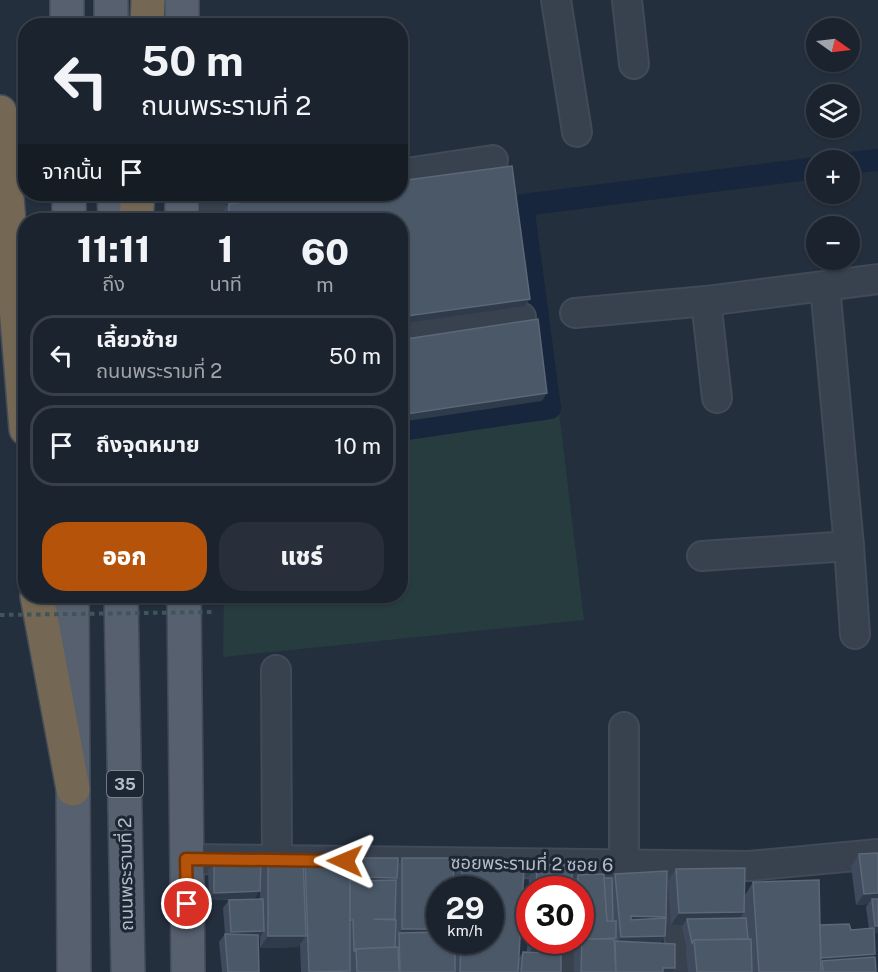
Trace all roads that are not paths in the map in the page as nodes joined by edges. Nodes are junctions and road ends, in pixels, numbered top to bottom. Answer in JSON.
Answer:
{"nodes":[{"id":1,"x":67,"y":0,"type":"edge"},
{"id":2,"x":111,"y":0,"type":"edge"},
{"id":3,"x":148,"y":0,"type":"edge"},
{"id":4,"x":182,"y":0,"type":"edge"},
{"id":5,"x":556,"y":0,"type":"edge"},
{"id":6,"x":627,"y":0,"type":"edge"},
{"id":7,"x":67,"y":18,"type":"edge"},
{"id":8,"x":111,"y":18,"type":"edge"},
{"id":9,"x":147,"y":18,"type":"edge"},
{"id":10,"x":182,"y":18,"type":"edge"},
{"id":11,"x":634,"y":64,"type":"dead end"},
{"id":12,"x":0,"y":112,"type":"edge"},
{"id":13,"x":577,"y":132,"type":"dead end"},
{"id":14,"x":493,"y":160,"type":"dead end"},
{"id":15,"x":408,"y":173,"type":"edge"},
{"id":16,"x":225,"y":201,"type":"edge"},
{"id":17,"x":182,"y":207,"type":"edge"},
{"id":18,"x":878,"y":279,"type":"edge"},
{"id":19,"x":825,"y":286,"type":"junction"},
{"id":20,"x":706,"y":301,"type":"junction"},
{"id":21,"x":575,"y":313,"type":"dead end"},
{"id":22,"x":520,"y":317,"type":"dead end"},
{"id":23,"x":18,"y":331,"type":"edge"},
{"id":24,"x":408,"y":334,"type":"edge"},
{"id":25,"x":717,"y":398,"type":"dead end"},
{"id":26,"x":849,"y":546,"type":"junction"},
{"id":27,"x":702,"y":556,"type":"dead end"},
{"id":28,"x":38,"y":603,"type":"edge"},
{"id":29,"x":72,"y":603,"type":"edge"},
{"id":30,"x":121,"y":603,"type":"edge"},
{"id":31,"x":184,"y":603,"type":"edge"},
{"id":32,"x":855,"y":634,"type":"dead end"},
{"id":33,"x":276,"y":670,"type":"dead end"},
{"id":34,"x":624,"y":727,"type":"dead end"},
{"id":35,"x":73,"y":789,"type":"junction"},
{"id":36,"x":878,"y":854,"type":"edge"},
{"id":37,"x":186,"y":859,"type":"junction"},
{"id":38,"x":277,"y":861,"type":"junction"},
{"id":39,"x":624,"y":865,"type":"junction"},
{"id":40,"x":672,"y":866,"type":"junction"},
{"id":41,"x":554,"y":876,"type":"edge"},
{"id":42,"x":576,"y":876,"type":"edge"},
{"id":43,"x":571,"y":954,"type":"edge"},
{"id":44,"x":74,"y":967,"type":"edge"},
{"id":45,"x":128,"y":972,"type":"edge"},
{"id":46,"x":188,"y":972,"type":"edge"},
{"id":47,"x":570,"y":972,"type":"edge"},
{"id":48,"x":683,"y":972,"type":"edge"}],
"edges":[{"from":1,"to":7,"type":"main road"},
{"from":2,"to":8,"type":"main road"},
{"from":3,"to":9,"type":"highway"},
{"from":4,"to":10,"type":"main road"},
{"from":5,"to":13,"type":"street"},
{"from":6,"to":11,"type":"street"},
{"from":12,"to":23,"type":"highway"},
{"from":14,"to":15,"type":"street"},
{"from":16,"to":17,"type":"street"},
{"from":18,"to":19,"type":"street"},
{"from":19,"to":20,"type":"street"},
{"from":19,"to":26,"type":"street"},
{"from":20,"to":21,"type":"street"},
{"from":20,"to":25,"type":"street"},
{"from":22,"to":24,"type":"street"},
{"from":26,"to":27,"type":"street"},
{"from":26,"to":32,"type":"street"},
{"from":28,"to":35,"type":"highway"},
{"from":29,"to":35,"type":"main road"},
{"from":30,"to":45,"type":"main road","name":"ถนนพระรามที่ 2","number":"35"},
{"from":31,"to":37,"type":"main road"},
{"from":33,"to":38,"type":"street"},
{"from":34,"to":39,"type":"street"},
{"from":35,"to":44,"type":"main road"},
{"from":36,"to":40,"type":"street","name":"ซอยพระรามที่ 2 ซอย 6"},
{"from":37,"to":38,"type":"street","name":"ซอยพระรามที่ 2 ซอย 6"},
{"from":37,"to":46,"type":"main road"},
{"from":38,"to":41,"type":"street","name":"ซอยพระรามที่ 2 ซอย 6"},
{"from":39,"to":40,"type":"street","name":"ซอยพระรามที่ 2 ซอย 6"},
{"from":39,"to":42,"type":"street","name":"ซอยพระรามที่ 2 ซอย 6"},
{"from":40,"to":48,"type":"street"},
{"from":43,"to":47,"type":"street"}]}
